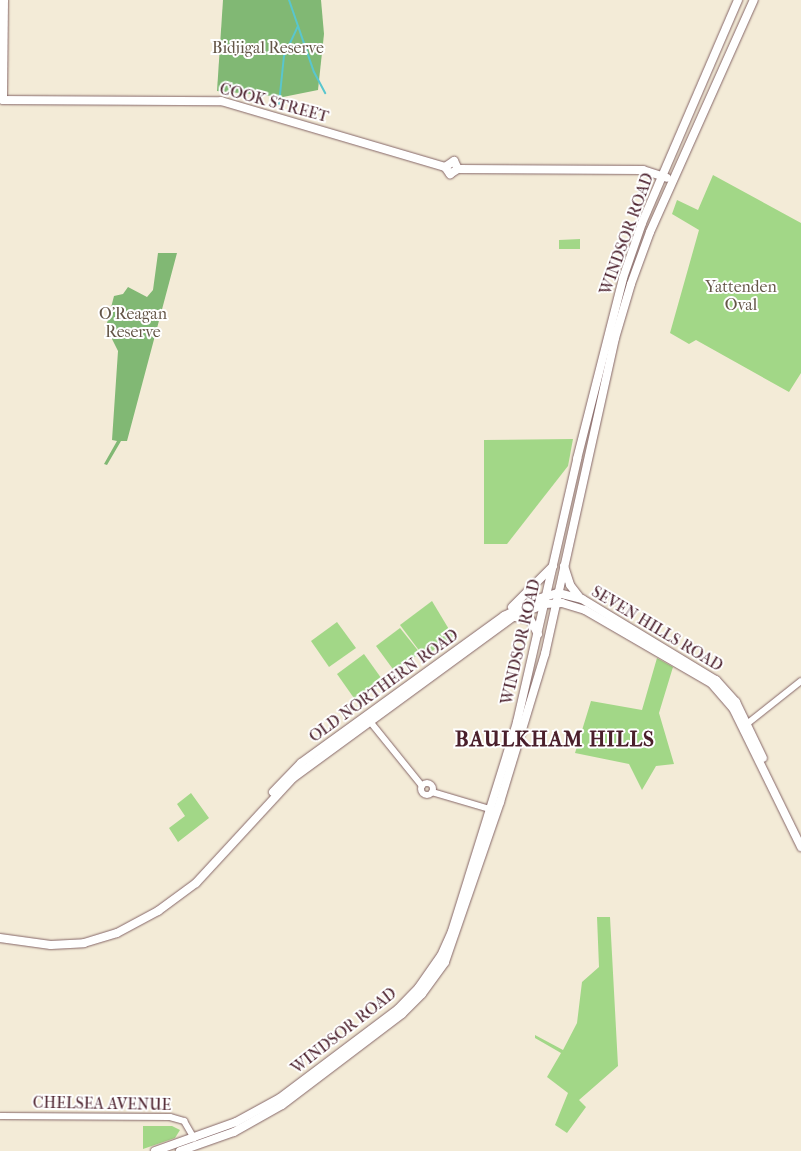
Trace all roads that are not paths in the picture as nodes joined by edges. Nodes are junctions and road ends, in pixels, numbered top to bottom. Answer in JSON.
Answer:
{"nodes":[{"id":1,"x":4,"y":0,"type":"edge"},
{"id":2,"x":738,"y":0,"type":"edge"},
{"id":3,"x":754,"y":0,"type":"edge"},
{"id":4,"x":2,"y":100,"type":"edge"},
{"id":5,"x":663,"y":176,"type":"junction"},
{"id":6,"x":673,"y":180,"type":"junction"},
{"id":7,"x":564,"y":562,"type":"junction"},
{"id":8,"x":553,"y":566,"type":"junction"},
{"id":9,"x":558,"y":593,"type":"junction"},
{"id":10,"x":547,"y":595,"type":"junction"},
{"id":11,"x":582,"y":599,"type":"junction"},
{"id":12,"x":556,"y":603,"type":"junction"},
{"id":13,"x":545,"y":604,"type":"junction"},
{"id":14,"x":504,"y":616,"type":"junction"},
{"id":15,"x":514,"y":617,"type":"junction"},
{"id":16,"x":539,"y":636,"type":"junction"},
{"id":17,"x":801,"y":681,"type":"edge"},
{"id":18,"x":368,"y":719,"type":"junction"},
{"id":19,"x":745,"y":727,"type":"junction"},
{"id":20,"x":493,"y":810,"type":"junction"},
{"id":21,"x":801,"y":847,"type":"edge"},
{"id":22,"x":0,"y":938,"type":"edge"},
{"id":23,"x":0,"y":1116,"type":"edge"},
{"id":24,"x":196,"y":1142,"type":"junction"},
{"id":25,"x":155,"y":1151,"type":"edge"},
{"id":26,"x":180,"y":1151,"type":"edge"}],
"edges":[{"from":1,"to":4,"type":"main road"},
{"from":2,"to":5,"type":"main road","name":"WINDSOR ROAD"},
{"from":3,"to":6,"type":"main road","name":"WINDSOR ROAD"},
{"from":4,"to":5,"type":"main road","name":"COOK STREET"},
{"from":5,"to":6,"type":"main road"},
{"from":5,"to":8,"type":"main road","name":"WINDSOR ROAD"},
{"from":6,"to":7,"type":"main road","name":"WINDSOR ROAD"},
{"from":7,"to":9,"type":"main road","name":"WINDSOR ROAD"},
{"from":7,"to":11,"type":"main road"},
{"from":8,"to":10,"type":"main road","name":"WINDSOR ROAD"},
{"from":8,"to":14,"type":"main road"},
{"from":9,"to":10,"type":"main road","name":"OLD NORTHERN ROAD"},
{"from":9,"to":11,"type":"main road","name":"SEVEN HILLS ROAD"},
{"from":9,"to":12,"type":"main road","name":"WINDSOR ROAD"},
{"from":10,"to":13,"type":"main road","name":"WINDSOR ROAD"},
{"from":10,"to":14,"type":"main road","name":"OLD NORTHERN ROAD"},
{"from":11,"to":19,"type":"main road","name":"SEVEN HILLS ROAD"},
{"from":12,"to":13,"type":"main road","name":"OLD NORTHERN ROAD"},
{"from":12,"to":19,"type":"main road","name":"SEVEN HILLS ROAD"},
{"from":12,"to":20,"type":"main road","name":"WINDSOR ROAD"},
{"from":13,"to":15,"type":"main road","name":"OLD NORTHERN ROAD"},
{"from":13,"to":16,"type":"main road","name":"WINDSOR ROAD"},
{"from":14,"to":18,"type":"main road","name":"OLD NORTHERN ROAD"},
{"from":15,"to":16,"type":"main road"},
{"from":15,"to":18,"type":"main road","name":"OLD NORTHERN ROAD"},
{"from":16,"to":20,"type":"main road","name":"WINDSOR ROAD"},
{"from":17,"to":19,"type":"street"},
{"from":18,"to":20,"type":"street"},
{"from":18,"to":22,"type":"main road","name":"OLD NORTHERN ROAD"},
{"from":19,"to":21,"type":"main road","name":"SEVEN HILLS ROAD"},
{"from":20,"to":24,"type":"main road","name":"WINDSOR ROAD"},
{"from":23,"to":24,"type":"street","name":"CHELSEA AVENUE"},
{"from":24,"to":25,"type":"main road","name":"WINDSOR ROAD"},
{"from":24,"to":26,"type":"main road","name":"WINDSOR ROAD"}]}
